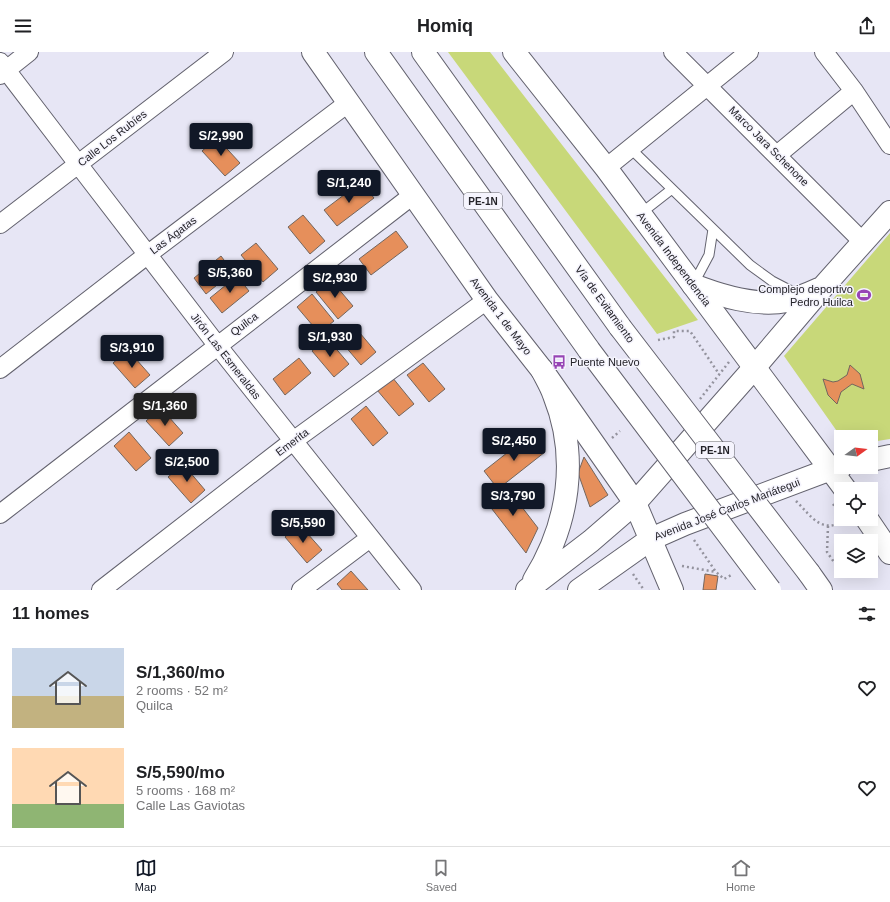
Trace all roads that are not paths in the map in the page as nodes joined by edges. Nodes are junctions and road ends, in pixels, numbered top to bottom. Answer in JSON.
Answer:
{"nodes":[{"id":1,"x":29,"y":52,"type":"edge"},
{"id":2,"x":224,"y":52,"type":"edge"},
{"id":3,"x":313,"y":52,"type":"edge"},
{"id":4,"x":376,"y":52,"type":"edge"},
{"id":5,"x":423,"y":52,"type":"edge"},
{"id":6,"x":514,"y":52,"type":"edge"},
{"id":7,"x":673,"y":52,"type":"edge"},
{"id":8,"x":749,"y":52,"type":"edge"},
{"id":9,"x":824,"y":52,"type":"edge"},
{"id":10,"x":2,"y":69,"type":"edge"},
{"id":11,"x":708,"y":86,"type":"junction"},
{"id":12,"x":854,"y":91,"type":"junction"},
{"id":13,"x":348,"y":102,"type":"junction"},
{"id":14,"x":890,"y":145,"type":"edge"},
{"id":15,"x":630,"y":148,"type":"junction"},
{"id":16,"x":777,"y":155,"type":"junction"},
{"id":17,"x":78,"y":164,"type":"junction"},
{"id":18,"x":606,"y":168,"type":"junction"},
{"id":19,"x":672,"y":189,"type":"junction"},
{"id":20,"x":413,"y":195,"type":"junction"},
{"id":21,"x":890,"y":212,"type":"edge"},
{"id":22,"x":640,"y":214,"type":"junction"},
{"id":23,"x":0,"y":224,"type":"edge"},
{"id":24,"x":713,"y":229,"type":"junction"},
{"id":25,"x":863,"y":242,"type":"junction"},
{"id":26,"x":147,"y":255,"type":"junction"},
{"id":27,"x":693,"y":285,"type":"junction"},
{"id":28,"x":812,"y":292,"type":"junction"},
{"id":29,"x":487,"y":300,"type":"junction"},
{"id":30,"x":217,"y":345,"type":"junction"},
{"id":31,"x":754,"y":368,"type":"junction"},
{"id":32,"x":0,"y":369,"type":"edge"},
{"id":33,"x":542,"y":370,"type":"junction"},
{"id":34,"x":293,"y":441,"type":"junction"},
{"id":35,"x":890,"y":456,"type":"edge"},
{"id":36,"x":878,"y":459,"type":"edge"},
{"id":37,"x":834,"y":466,"type":"edge"},
{"id":38,"x":834,"y":469,"type":"edge"},
{"id":39,"x":635,"y":503,"type":"junction"},
{"id":40,"x":0,"y":514,"type":"edge"},
{"id":41,"x":872,"y":526,"type":"edge"},
{"id":42,"x":370,"y":538,"type":"junction"},
{"id":43,"x":651,"y":539,"type":"junction"},
{"id":44,"x":890,"y":552,"type":"edge"},
{"id":45,"x":815,"y":581,"type":"edge"},
{"id":46,"x":101,"y":590,"type":"edge"},
{"id":47,"x":300,"y":590,"type":"edge"},
{"id":48,"x":412,"y":590,"type":"edge"},
{"id":49,"x":527,"y":590,"type":"edge"},
{"id":50,"x":579,"y":590,"type":"edge"},
{"id":51,"x":672,"y":590,"type":"edge"},
{"id":52,"x":770,"y":590,"type":"edge"}],
"edges":[{"from":1,"to":10,"type":"street"},
{"from":2,"to":17,"type":"street","name":"Calle Los Rubíes"},
{"from":3,"to":13,"type":"main road","name":"Avenida 1 de Mayo"},
{"from":4,"to":52,"type":"main road","number":"PE-1N","bridge":true},
{"from":5,"to":45,"type":"main road","name":"Vía de Evitamiento","number":"PE-1N","bridge":true},
{"from":6,"to":18,"type":"main road","name":"Avenida Independencia"},
{"from":7,"to":11,"type":"street","name":"Marco Jara Schenone"},
{"from":8,"to":11,"type":"street"},
{"from":9,"to":12,"type":"street"},
{"from":10,"to":17,"type":"street","name":"Jirón Las Esmeraldas"},
{"from":11,"to":15,"type":"street"},
{"from":11,"to":16,"type":"street","name":"Marco Jara Schenone"},
{"from":12,"to":14,"type":"street"},
{"from":12,"to":16,"type":"street"},
{"from":13,"to":20,"type":"main road","name":"Avenida 1 de Mayo"},
{"from":13,"to":26,"type":"street","name":"Las Ágatas"},
{"from":15,"to":18,"type":"street"},
{"from":15,"to":19,"type":"lane"},
{"from":16,"to":25,"type":"street","name":"Marco Jara Schenone"},
{"from":17,"to":23,"type":"street","name":"Calle Los Rubíes"},
{"from":17,"to":26,"type":"street","name":"Jirón Las Esmeraldas"},
{"from":18,"to":22,"type":"main road","name":"Avenida Independencia"},
{"from":19,"to":22,"type":"lane"},
{"from":19,"to":24,"type":"lane"},
{"from":20,"to":29,"type":"main road","name":"Avenida 1 de Mayo"},
{"from":20,"to":30,"type":"street","name":"Quilca"},
{"from":21,"to":25,"type":"main road"},
{"from":22,"to":27,"type":"main road","name":"Avenida Independencia"},
{"from":24,"to":27,"type":"lane"},
{"from":24,"to":28,"type":"lane"},
{"from":25,"to":28,"type":"main road"},
{"from":26,"to":30,"type":"street","name":"Jirón Las Esmeraldas"},
{"from":26,"to":32,"type":"street","name":"Las Ágatas"},
{"from":27,"to":28,"type":"main road"},
{"from":27,"to":31,"type":"main road","name":"Avenida Independencia"},
{"from":28,"to":31,"type":"main road"},
{"from":29,"to":33,"type":"main road","name":"Avenida 1 de Mayo"},
{"from":29,"to":34,"type":"street","name":"Emerita"},
{"from":30,"to":34,"type":"street","name":"Jirón Las Esmeraldas"},
{"from":30,"to":40,"type":"street","name":"Quilca"},
{"from":31,"to":37,"type":"main road","name":"Avenida Independencia"},
{"from":31,"to":39,"type":"main road"},
{"from":33,"to":39,"type":"main road","name":"Avenida 1 de Mayo"},
{"from":33,"to":49,"type":"main road"},
{"from":34,"to":42,"type":"street","name":"Jirón Las Esmeraldas"},
{"from":34,"to":46,"type":"street","name":"Emerita"},
{"from":35,"to":36,"type":"main road"},
{"from":38,"to":43,"type":"main road","name":"Avenida José Carlos Mariátegui"},
{"from":39,"to":43,"type":"main road","name":"Avenida 1 de Mayo"},
{"from":39,"to":49,"type":"main road"},
{"from":41,"to":44,"type":"main road"},
{"from":42,"to":47,"type":"street"},
{"from":42,"to":48,"type":"street","name":"Jirón Las Esmeraldas"},
{"from":43,"to":50,"type":"main road","name":"Avenida José Carlos Mariátegui"},
{"from":43,"to":51,"type":"main road","name":"Avenida 1 de Mayo"}]}
